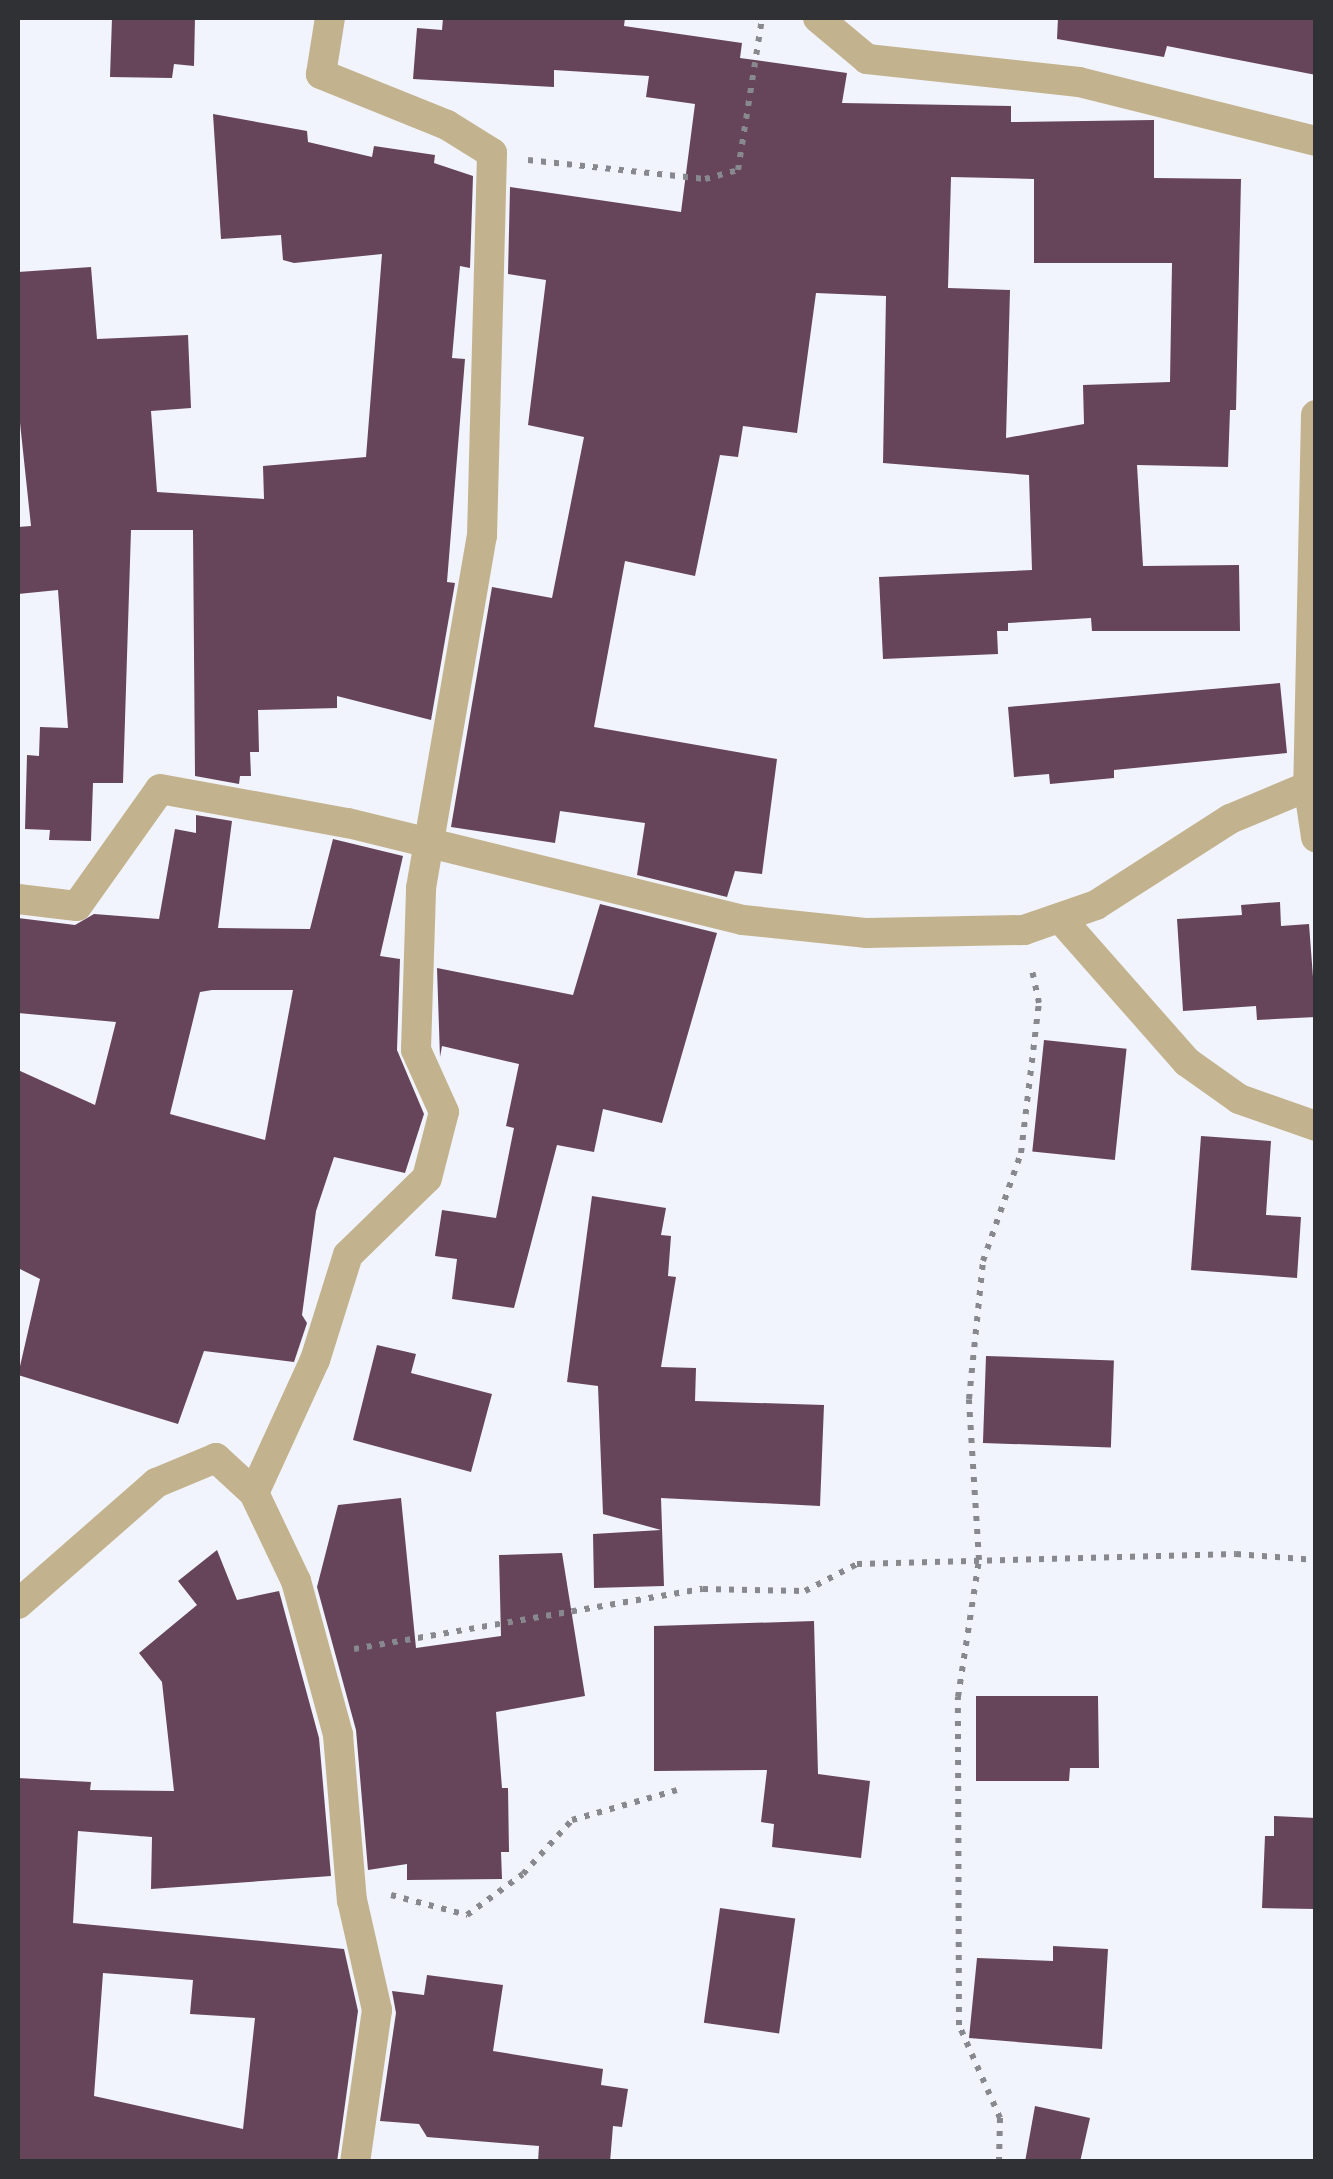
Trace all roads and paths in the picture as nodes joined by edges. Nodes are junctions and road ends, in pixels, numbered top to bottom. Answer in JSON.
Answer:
{"nodes":[{"id":1,"x":330,"y":18,"type":"edge"},
{"id":2,"x":762,"y":18,"type":"edge"},
{"id":3,"x":818,"y":18,"type":"edge"},
{"id":4,"x":1316,"y":141,"type":"edge"},
{"id":5,"x":492,"y":153,"type":"junction"},
{"id":6,"x":1316,"y":414,"type":"edge"},
{"id":7,"x":1312,"y":783,"type":"edge"},
{"id":8,"x":1316,"y":837,"type":"edge"},
{"id":9,"x":427,"y":842,"type":"junction"},
{"id":10,"x":18,"y":898,"type":"edge"},
{"id":11,"x":1060,"y":918,"type":"junction"},
{"id":12,"x":1024,"y":930,"type":"junction"},
{"id":13,"x":1316,"y":1126,"type":"edge"},
{"id":14,"x":254,"y":1493,"type":"junction"},
{"id":15,"x":978,"y":1560,"type":"junction"},
{"id":16,"x":1316,"y":1560,"type":"edge"},
{"id":17,"x":18,"y":1604,"type":"edge"},
{"id":18,"x":312,"y":1656,"type":"junction"},
{"id":19,"x":677,"y":1790,"type":"dead end"},
{"id":20,"x":352,"y":1900,"type":"junction"},
{"id":21,"x":355,"y":2162,"type":"edge"},
{"id":22,"x":999,"y":2162,"type":"edge"}],
"edges":[{"from":1,"to":5,"type":"street"},
{"from":2,"to":5,"type":"path"},
{"from":3,"to":4,"type":"street"},
{"from":5,"to":9,"type":"street"},
{"from":6,"to":7,"type":"street"},
{"from":7,"to":8,"type":"street"},
{"from":7,"to":11,"type":"street"},
{"from":9,"to":10,"type":"street"},
{"from":9,"to":12,"type":"street"},
{"from":9,"to":14,"type":"street"},
{"from":11,"to":12,"type":"street"},
{"from":11,"to":13,"type":"street"},
{"from":12,"to":15,"type":"path"},
{"from":14,"to":17,"type":"street"},
{"from":14,"to":18,"type":"street"},
{"from":15,"to":16,"type":"path"},
{"from":15,"to":18,"type":"path"},
{"from":15,"to":22,"type":"path"},
{"from":18,"to":20,"type":"street"},
{"from":19,"to":20,"type":"path"},
{"from":20,"to":21,"type":"street"}]}
